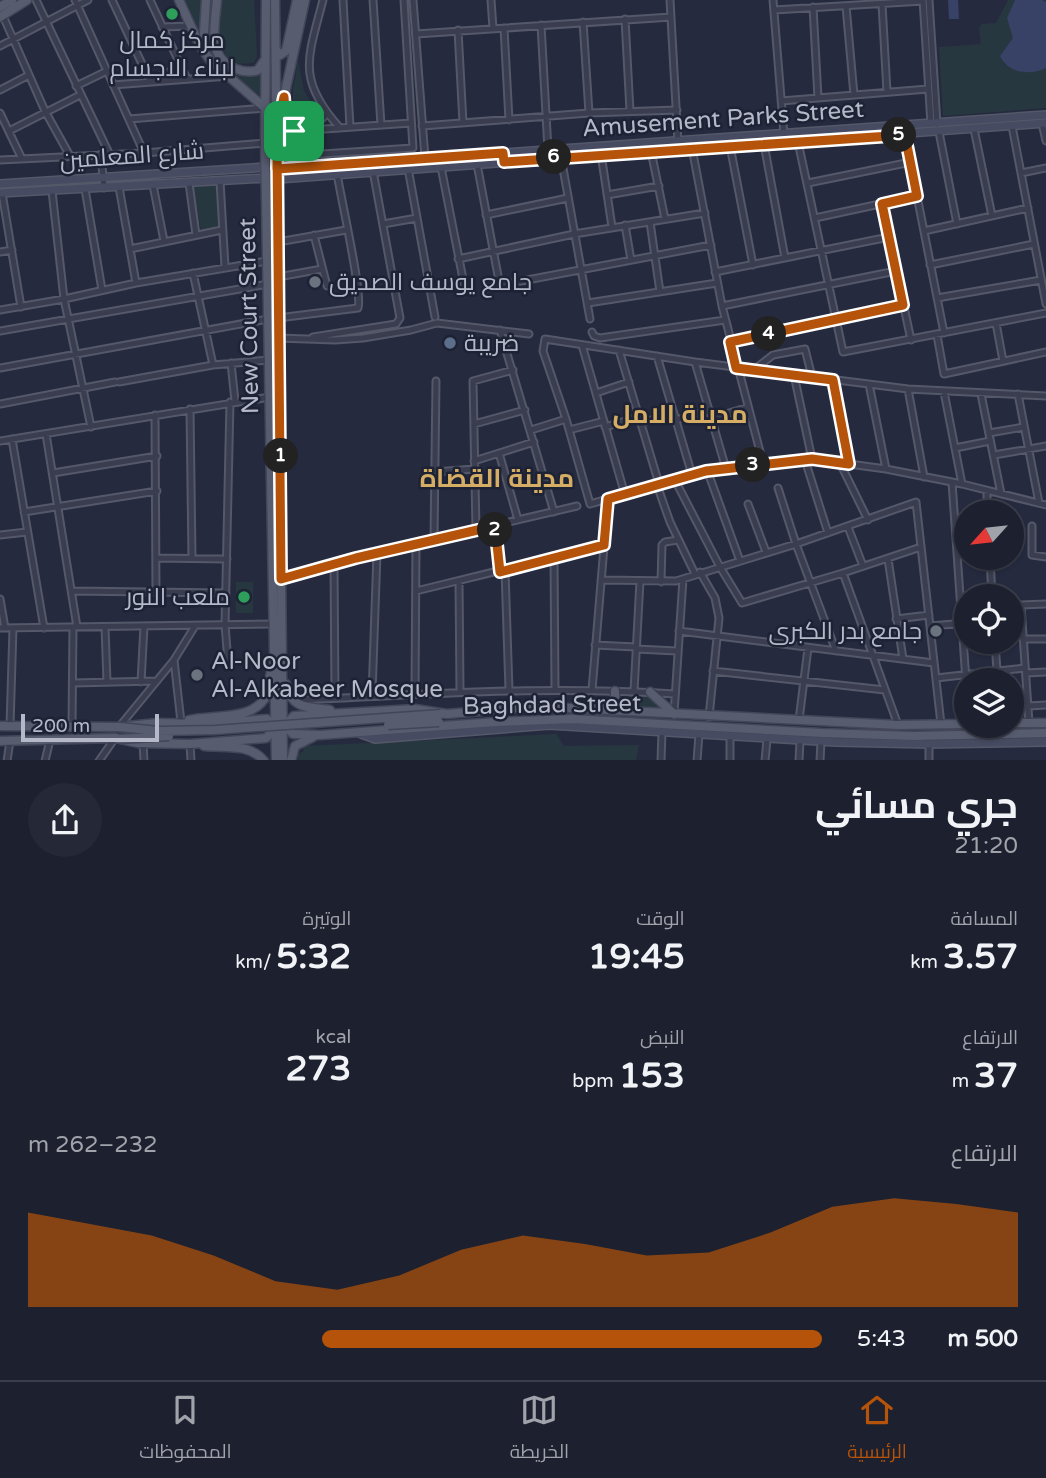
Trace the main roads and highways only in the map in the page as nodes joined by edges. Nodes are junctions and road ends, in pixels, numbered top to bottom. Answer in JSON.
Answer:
{"nodes":[{"id":1,"x":12,"y":0,"type":"edge"},
{"id":2,"x":27,"y":0,"type":"edge"},
{"id":3,"x":179,"y":0,"type":"edge"},
{"id":4,"x":206,"y":0,"type":"edge"},
{"id":5,"x":217,"y":0,"type":"edge"},
{"id":6,"x":266,"y":0,"type":"edge"},
{"id":7,"x":275,"y":0,"type":"edge"},
{"id":8,"x":297,"y":0,"type":"edge"},
{"id":9,"x":305,"y":0,"type":"edge"},
{"id":10,"x":1,"y":13,"type":"edge"},
{"id":11,"x":276,"y":49,"type":"junction"},
{"id":12,"x":203,"y":50,"type":"junction"},
{"id":13,"x":266,"y":58,"type":"junction"},
{"id":14,"x":265,"y":108,"type":"junction"},
{"id":15,"x":1045,"y":121,"type":"edge"},
{"id":16,"x":935,"y":126,"type":"junction"},
{"id":17,"x":277,"y":133,"type":"junction"},
{"id":18,"x":825,"y":136,"type":"junction"},
{"id":19,"x":503,"y":153,"type":"junction"},
{"id":20,"x":504,"y":162,"type":"junction"},
{"id":21,"x":266,"y":167,"type":"junction"},
{"id":22,"x":277,"y":169,"type":"junction"},
{"id":23,"x":266,"y":177,"type":"junction"},
{"id":24,"x":278,"y":179,"type":"junction"},
{"id":25,"x":0,"y":184,"type":"edge"},
{"id":26,"x":1,"y":193,"type":"edge"},
{"id":27,"x":278,"y":662,"type":"junction"},
{"id":28,"x":615,"y":691,"type":"road end"},
{"id":29,"x":650,"y":692,"type":"road end"},
{"id":30,"x":602,"y":710,"type":"junction"},
{"id":31,"x":343,"y":712,"type":"junction"},
{"id":32,"x":674,"y":715,"type":"junction"},
{"id":33,"x":440,"y":718,"type":"junction"},
{"id":34,"x":811,"y":721,"type":"junction"},
{"id":35,"x":181,"y":722,"type":"junction"},
{"id":36,"x":1024,"y":723,"type":"edge"},
{"id":37,"x":1046,"y":723,"type":"edge"},
{"id":38,"x":954,"y":724,"type":"edge"},
{"id":39,"x":460,"y":725,"type":"junction"},
{"id":40,"x":5,"y":726,"type":"edge"},
{"id":41,"x":488,"y":726,"type":"junction"},
{"id":42,"x":119,"y":727,"type":"junction"},
{"id":43,"x":667,"y":729,"type":"junction"},
{"id":44,"x":809,"y":732,"type":"junction"},
{"id":45,"x":356,"y":733,"type":"junction"},
{"id":46,"x":743,"y":733,"type":"junction"},
{"id":47,"x":1046,"y":733,"type":"edge"},
{"id":48,"x":320,"y":735,"type":"junction"},
{"id":49,"x":835,"y":738,"type":"junction"},
{"id":50,"x":117,"y":739,"type":"junction"},
{"id":51,"x":279,"y":739,"type":"junction"},
{"id":52,"x":914,"y":740,"type":"junction"},
{"id":53,"x":0,"y":741,"type":"edge"},
{"id":54,"x":1046,"y":743,"type":"edge"},
{"id":55,"x":190,"y":744,"type":"junction"},
{"id":56,"x":263,"y":760,"type":"edge"},
{"id":57,"x":276,"y":760,"type":"edge"},
{"id":58,"x":283,"y":760,"type":"edge"},
{"id":59,"x":291,"y":760,"type":"edge"}],
"edges":[{"from":1,"to":10,"type":"main road"},
{"from":2,"to":10,"type":"main road"},
{"from":3,"to":12,"type":"main road"},
{"from":4,"to":12,"type":"main road"},
{"from":5,"to":13,"type":"main road"},
{"from":6,"to":13,"type":"main road","name":"New Court Street"},
{"from":7,"to":11,"type":"main road","name":"New Court Street"},
{"from":8,"to":11,"type":"main road"},
{"from":9,"to":17,"type":"main road"},
{"from":11,"to":17,"type":"main road","name":"New Court Street"},
{"from":12,"to":14,"type":"main road"},
{"from":13,"to":14,"type":"main road","name":"New Court Street"},
{"from":14,"to":21,"type":"main road","name":"New Court Street"},
{"from":15,"to":16,"type":"main road","name":"Amusement Parks Street"},
{"from":15,"to":16,"type":"main road","name":"Amusement Parks Street"},
{"from":16,"to":18,"type":"main road","name":"Amusement Parks Street"},
{"from":16,"to":18,"type":"main road","name":"Amusement Parks Street"},
{"from":17,"to":22,"type":"main road","name":"New Court Street"},
{"from":18,"to":19,"type":"main road","name":"Amusement Parks Street"},
{"from":18,"to":20,"type":"main road","name":"Amusement Parks Street"},
{"from":19,"to":20,"type":"main road"},
{"from":19,"to":22,"type":"main road","name":"Amusement Parks Street"},
{"from":20,"to":24,"type":"main road","name":"Amusement Parks Street"},
{"from":21,"to":23,"type":"main road","name":"New Court Street"},
{"from":21,"to":25,"type":"main road","name":"شارع المعلمين"},
{"from":22,"to":24,"type":"main road","name":"New Court Street"},
{"from":23,"to":26,"type":"main road","name":"شارع المعلمين"},
{"from":23,"to":27,"type":"main road","name":"New Court Street"},
{"from":24,"to":27,"type":"main road","name":"New Court Street"},
{"from":27,"to":31,"type":"main road"},
{"from":27,"to":35,"type":"main road"},
{"from":27,"to":51,"type":"main road","name":"New Court Street"},
{"from":28,"to":30,"type":"main road"},
{"from":29,"to":32,"type":"main road"},
{"from":30,"to":32,"type":"main road","name":"Baghdad Street"},
{"from":30,"to":33,"type":"main road","name":"Baghdad Street"},
{"from":31,"to":33,"type":"main road","name":"Baghdad Street"},
{"from":31,"to":48,"type":"main road","name":"Baghdad Street"},
{"from":32,"to":34,"type":"main road","name":"Baghdad Street"},
{"from":33,"to":39,"type":"main road"},
{"from":33,"to":42,"type":"main road","bridge":true},
{"from":33,"to":50,"type":"main road","bridge":true},
{"from":34,"to":38,"type":"main road","name":"Baghdad Street"},
{"from":34,"to":44,"type":"main road"},
{"from":35,"to":42,"type":"main road"},
{"from":35,"to":55,"type":"main road"},
{"from":36,"to":37,"type":"main road"},
{"from":39,"to":41,"type":"main road","name":"Baghdad Street"},
{"from":39,"to":45,"type":"main road","name":"Baghdad Street"},
{"from":40,"to":42,"type":"main road"},
{"from":41,"to":43,"type":"main road","name":"Baghdad Street"},
{"from":41,"to":45,"type":"main road"},
{"from":43,"to":46,"type":"main road","name":"Baghdad Street"},
{"from":43,"to":46,"type":"main road"},
{"from":44,"to":46,"type":"main road","name":"Baghdad Street"},
{"from":44,"to":49,"type":"main road","name":"Baghdad Street"},
{"from":45,"to":48,"type":"main road","name":"Baghdad Street"},
{"from":46,"to":49,"type":"main road"},
{"from":47,"to":52,"type":"main road","name":"Baghdad Street"},
{"from":48,"to":59,"type":"main road"},
{"from":49,"to":52,"type":"main road","name":"Baghdad Street"},
{"from":50,"to":53,"type":"main road"},
{"from":50,"to":55,"type":"main road"},
{"from":51,"to":57,"type":"main road"},
{"from":51,"to":58,"type":"main road"},
{"from":52,"to":54,"type":"main road"},
{"from":55,"to":56,"type":"main road"}]}
